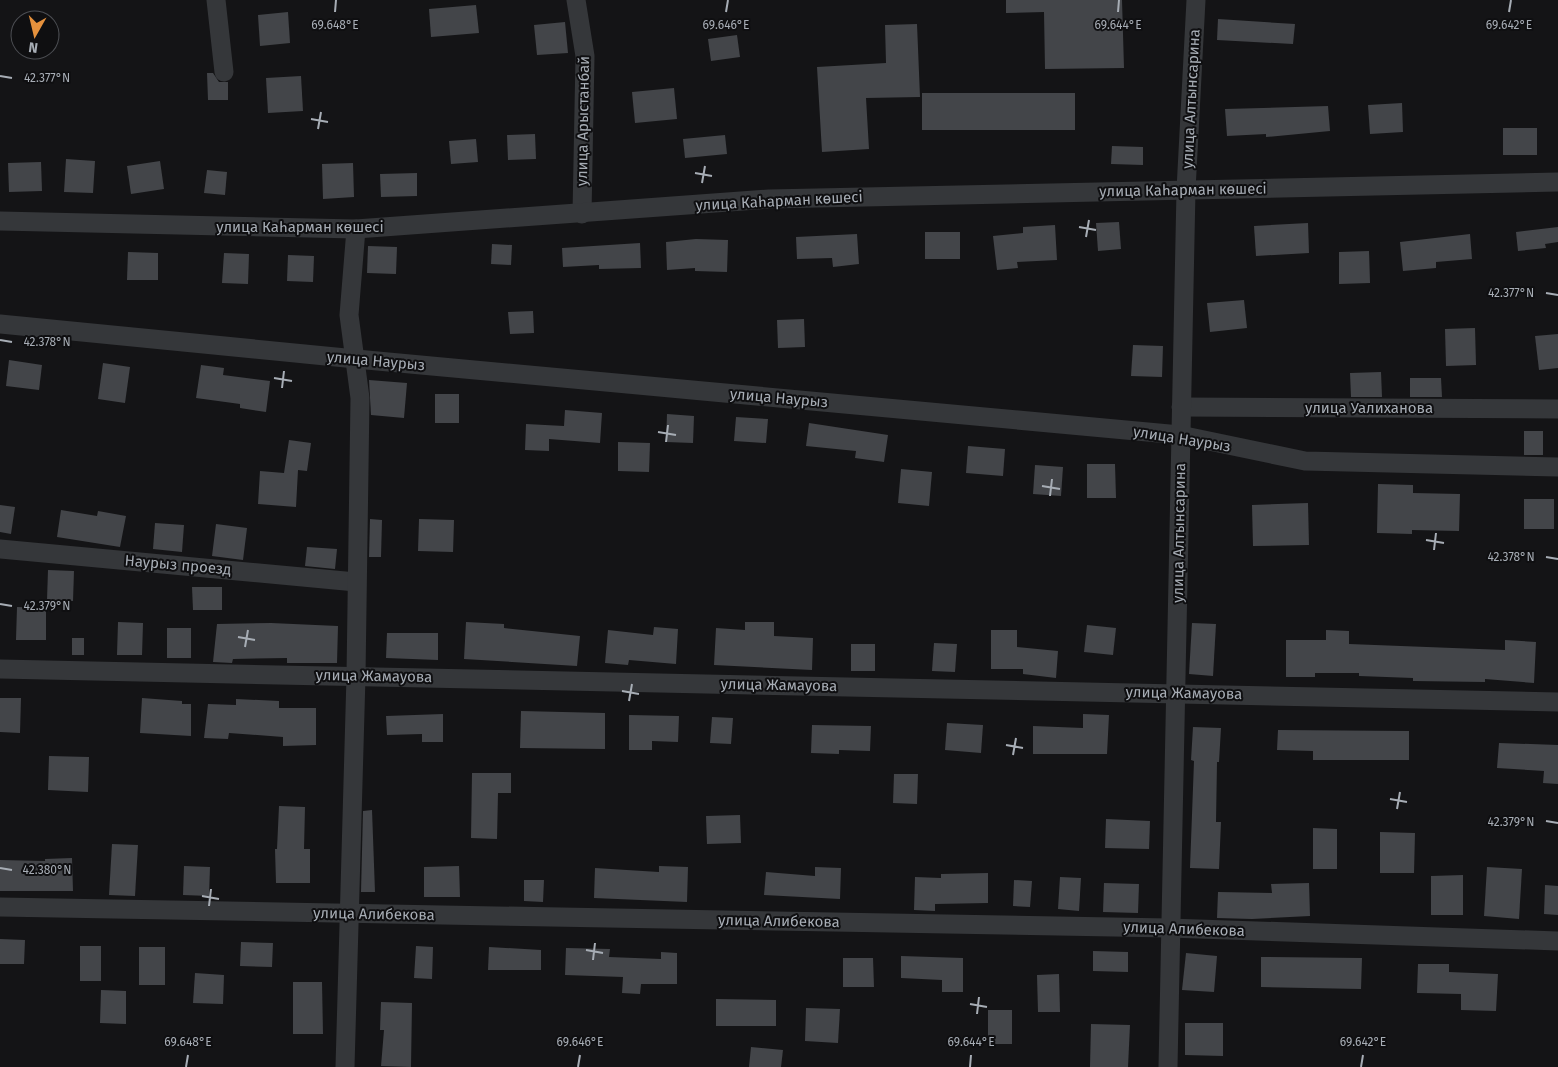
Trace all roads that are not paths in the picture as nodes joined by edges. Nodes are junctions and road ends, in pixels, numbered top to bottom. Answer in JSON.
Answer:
{"nodes":[{"id":1,"x":216,"y":0,"type":"edge"},
{"id":2,"x":576,"y":0,"type":"edge"},
{"id":3,"x":1196,"y":0,"type":"edge"},
{"id":4,"x":224,"y":72,"type":"dead end"},
{"id":5,"x":1558,"y":182,"type":"edge"},
{"id":6,"x":1186,"y":190,"type":"junction"},
{"id":7,"x":582,"y":214,"type":"junction"},
{"id":8,"x":0,"y":221,"type":"edge"},
{"id":9,"x":356,"y":229,"type":"junction"},
{"id":10,"x":0,"y":324,"type":"edge"},
{"id":11,"x":356,"y":360,"type":"junction"},
{"id":12,"x":1180,"y":407,"type":"junction"},
{"id":13,"x":1558,"y":409,"type":"edge"},
{"id":14,"x":1180,"y":435,"type":"junction"},
{"id":15,"x":1558,"y":467,"type":"edge"},
{"id":16,"x":0,"y":549,"type":"edge"},
{"id":17,"x":356,"y":582,"type":"junction"},
{"id":18,"x":0,"y":669,"type":"edge"},
{"id":19,"x":356,"y":676,"type":"junction"},
{"id":20,"x":1177,"y":693,"type":"junction"},
{"id":21,"x":1558,"y":702,"type":"edge"},
{"id":22,"x":0,"y":907,"type":"edge"},
{"id":23,"x":349,"y":913,"type":"junction"},
{"id":24,"x":1169,"y":928,"type":"junction"},
{"id":25,"x":1558,"y":941,"type":"edge"},
{"id":26,"x":345,"y":1067,"type":"edge"},
{"id":27,"x":1168,"y":1067,"type":"edge"}],
"edges":[{"from":1,"to":4,"type":"street"},
{"from":2,"to":7,"type":"street","name":"улица Арыстанбай"},
{"from":3,"to":6,"type":"street","name":"улица Алтынсарина"},
{"from":5,"to":6,"type":"street","name":"улица Каһарман көшесі"},
{"from":6,"to":7,"type":"street","name":"улица Каһарман көшесі"},
{"from":6,"to":12,"type":"street","name":"улица Алтынсарина"},
{"from":7,"to":9,"type":"street","name":"улица Каһарман көшесі"},
{"from":8,"to":9,"type":"street","name":"улица Каһарман көшесі"},
{"from":9,"to":11,"type":"street"},
{"from":10,"to":11,"type":"street","name":"улица Наурыз"},
{"from":11,"to":14,"type":"street","name":"улица Наурыз"},
{"from":11,"to":17,"type":"street"},
{"from":12,"to":13,"type":"street","name":"улица Уалиханова"},
{"from":12,"to":14,"type":"street","name":"улица Алтынсарина"},
{"from":14,"to":15,"type":"street","name":"улица Наурыз"},
{"from":14,"to":20,"type":"street","name":"улица Алтынсарина"},
{"from":16,"to":17,"type":"street","name":"Наурыз проезд"},
{"from":17,"to":19,"type":"street"},
{"from":18,"to":19,"type":"street","name":"улица Жамауова"},
{"from":19,"to":20,"type":"street","name":"улица Жамауова"},
{"from":19,"to":23,"type":"street"},
{"from":20,"to":21,"type":"street","name":"улица Жамауова"},
{"from":20,"to":24,"type":"street","name":"улица Алтынсарина"},
{"from":22,"to":23,"type":"street","name":"улица Алибекова"},
{"from":23,"to":24,"type":"street","name":"улица Алибекова"},
{"from":23,"to":26,"type":"street"},
{"from":24,"to":25,"type":"street","name":"улица Алибекова"},
{"from":24,"to":27,"type":"street","name":"улица Алтынсарина"}]}
